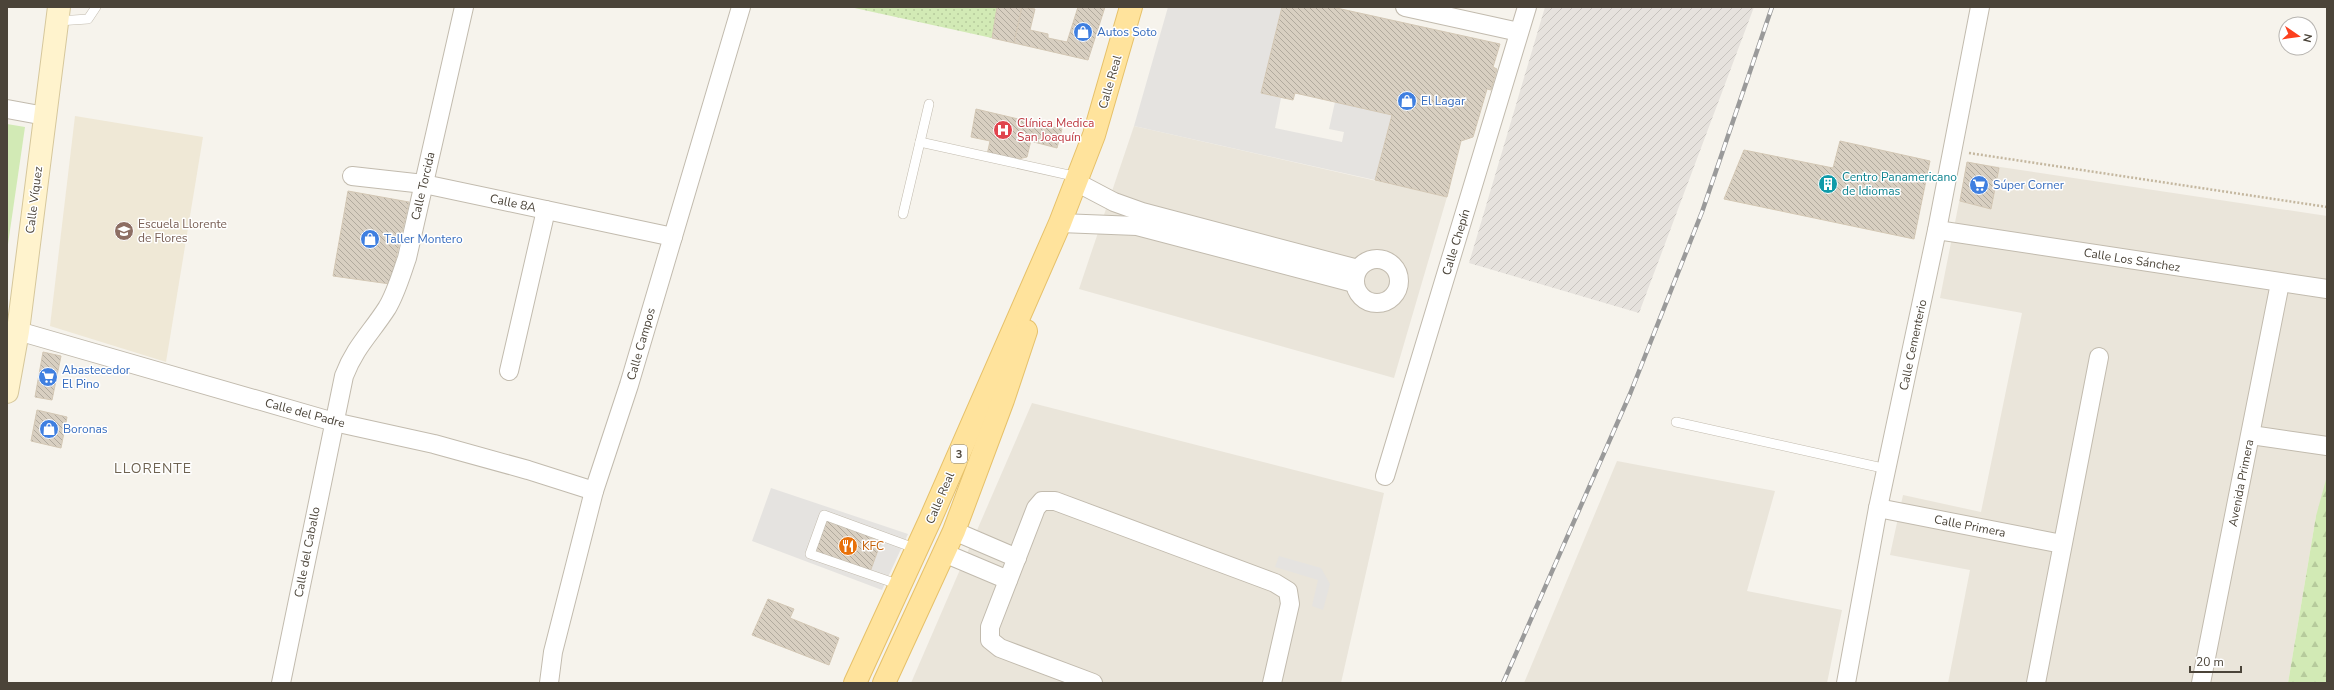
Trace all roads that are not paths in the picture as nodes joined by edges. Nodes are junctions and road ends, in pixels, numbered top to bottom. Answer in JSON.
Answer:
{"nodes":[{"id":1,"x":96,"y":7,"type":"edge"},
{"id":2,"x":464,"y":7,"type":"edge"},
{"id":3,"x":741,"y":7,"type":"edge"},
{"id":4,"x":1131,"y":7,"type":"edge"},
{"id":5,"x":1404,"y":7,"type":"edge"},
{"id":6,"x":1526,"y":7,"type":"edge"},
{"id":7,"x":1980,"y":7,"type":"edge"},
{"id":8,"x":58,"y":14,"type":"edge"},
{"id":9,"x":1519,"y":32,"type":"junction"},
{"id":10,"x":929,"y":104,"type":"dead end"},
{"id":11,"x":7,"y":109,"type":"edge"},
{"id":12,"x":45,"y":116,"type":"junction"},
{"id":13,"x":920,"y":142,"type":"junction"},
{"id":14,"x":352,"y":176,"type":"dead end"},
{"id":15,"x":1077,"y":180,"type":"junction"},
{"id":16,"x":424,"y":184,"type":"junction"},
{"id":17,"x":546,"y":210,"type":"junction"},
{"id":18,"x":903,"y":214,"type":"dead end"},
{"id":19,"x":1140,"y":219,"type":"junction"},
{"id":20,"x":1060,"y":223,"type":"junction"},
{"id":21,"x":1937,"y":230,"type":"junction"},
{"id":22,"x":673,"y":237,"type":"junction"},
{"id":23,"x":1356,"y":276,"type":"dead end"},
{"id":24,"x":2280,"y":283,"type":"junction"},
{"id":25,"x":2327,"y":289,"type":"edge"},
{"id":26,"x":14,"y":336,"type":"edge"},
{"id":27,"x":2099,"y":357,"type":"dead end"},
{"id":28,"x":509,"y":371,"type":"dead end"},
{"id":29,"x":7,"y":392,"type":"edge"},
{"id":30,"x":334,"y":422,"type":"junction"},
{"id":31,"x":1676,"y":422,"type":"dead end"},
{"id":32,"x":2251,"y":435,"type":"junction"},
{"id":33,"x":2327,"y":446,"type":"edge"},
{"id":34,"x":1887,"y":469,"type":"junction"},
{"id":35,"x":1385,"y":476,"type":"dead end"},
{"id":36,"x":594,"y":491,"type":"junction"},
{"id":37,"x":1878,"y":508,"type":"junction"},
{"id":38,"x":954,"y":531,"type":"junction"},
{"id":39,"x":2062,"y":544,"type":"junction"},
{"id":40,"x":917,"y":549,"type":"junction"},
{"id":41,"x":944,"y":553,"type":"junction"},
{"id":42,"x":1017,"y":558,"type":"junction"},
{"id":43,"x":1008,"y":580,"type":"junction"},
{"id":44,"x":900,"y":586,"type":"junction"},
{"id":45,"x":858,"y":680,"type":"edge"},
{"id":46,"x":281,"y":683,"type":"edge"},
{"id":47,"x":549,"y":683,"type":"edge"},
{"id":48,"x":884,"y":683,"type":"edge"},
{"id":49,"x":1093,"y":683,"type":"edge"},
{"id":50,"x":1272,"y":683,"type":"edge"},
{"id":51,"x":1846,"y":683,"type":"edge"},
{"id":52,"x":2036,"y":683,"type":"edge"},
{"id":53,"x":2201,"y":683,"type":"edge"}],
"edges":[{"from":1,"to":8,"type":"lane"},
{"from":2,"to":16,"type":"street","name":"Calle Torcida"},
{"from":3,"to":22,"type":"street","name":"Calle Campos"},
{"from":4,"to":15,"type":"main road","name":"Calle Real","number":"3"},
{"from":5,"to":9,"type":"street"},
{"from":6,"to":9,"type":"street","name":"Calle Chepín"},
{"from":7,"to":21,"type":"street","name":"Calle Cementerio"},
{"from":8,"to":12,"type":"main road","name":"Calle Víquez"},
{"from":9,"to":35,"type":"street","name":"Calle Chepín"},
{"from":10,"to":13,"type":"lane"},
{"from":11,"to":12,"type":"street"},
{"from":12,"to":26,"type":"main road","name":"Calle Víquez"},
{"from":13,"to":15,"type":"lane"},
{"from":13,"to":18,"type":"lane"},
{"from":14,"to":16,"type":"street","name":"Calle 8A"},
{"from":15,"to":19,"type":"street"},
{"from":15,"to":20,"type":"main road","name":"Calle Real","number":"3"},
{"from":16,"to":17,"type":"street","name":"Calle 8A"},
{"from":16,"to":30,"type":"street","name":"Calle Torcida"},
{"from":17,"to":22,"type":"street","name":"Calle 8A"},
{"from":17,"to":28,"type":"street"},
{"from":19,"to":20,"type":"street"},
{"from":19,"to":23,"type":"street"},
{"from":20,"to":38,"type":"main road","name":"Calle Real","number":"3"},
{"from":20,"to":40,"type":"main road","name":"Calle Real","number":"3"},
{"from":21,"to":24,"type":"street","name":"Calle Los Sánchez"},
{"from":21,"to":34,"type":"street","name":"Calle Cementerio"},
{"from":22,"to":36,"type":"street","name":"Calle Campos"},
{"from":24,"to":25,"type":"street","name":"Calle Los Sánchez"},
{"from":24,"to":32,"type":"street","name":"Avenida Primera"},
{"from":26,"to":29,"type":"main road","name":"Calle Víquez"},
{"from":26,"to":30,"type":"street","name":"Calle del Padre"},
{"from":27,"to":39,"type":"street"},
{"from":30,"to":36,"type":"street","name":"Calle del Padre"},
{"from":30,"to":46,"type":"street","name":"Calle del Caballo"},
{"from":31,"to":34,"type":"lane"},
{"from":32,"to":33,"type":"street"},
{"from":32,"to":53,"type":"street","name":"Avenida Primera"},
{"from":34,"to":37,"type":"street","name":"Calle Cementerio"},
{"from":36,"to":47,"type":"street","name":"Calle Campos"},
{"from":37,"to":39,"type":"street","name":"Calle Primera"},
{"from":37,"to":51,"type":"street","name":"Calle Cementerio"},
{"from":38,"to":41,"type":"main road","name":"Calle Real","number":"3"},
{"from":38,"to":42,"type":"street"},
{"from":39,"to":52,"type":"street"},
{"from":40,"to":44,"type":"main road","name":"Calle Real","number":"3"},
{"from":40,"to":44,"type":"lane"},
{"from":41,"to":43,"type":"street"},
{"from":41,"to":48,"type":"main road","name":"Calle Real","number":"3"},
{"from":42,"to":43,"type":"street"},
{"from":42,"to":50,"type":"street"},
{"from":43,"to":49,"type":"street"},
{"from":44,"to":45,"type":"main road","name":"Calle Real","number":"3"}]}
